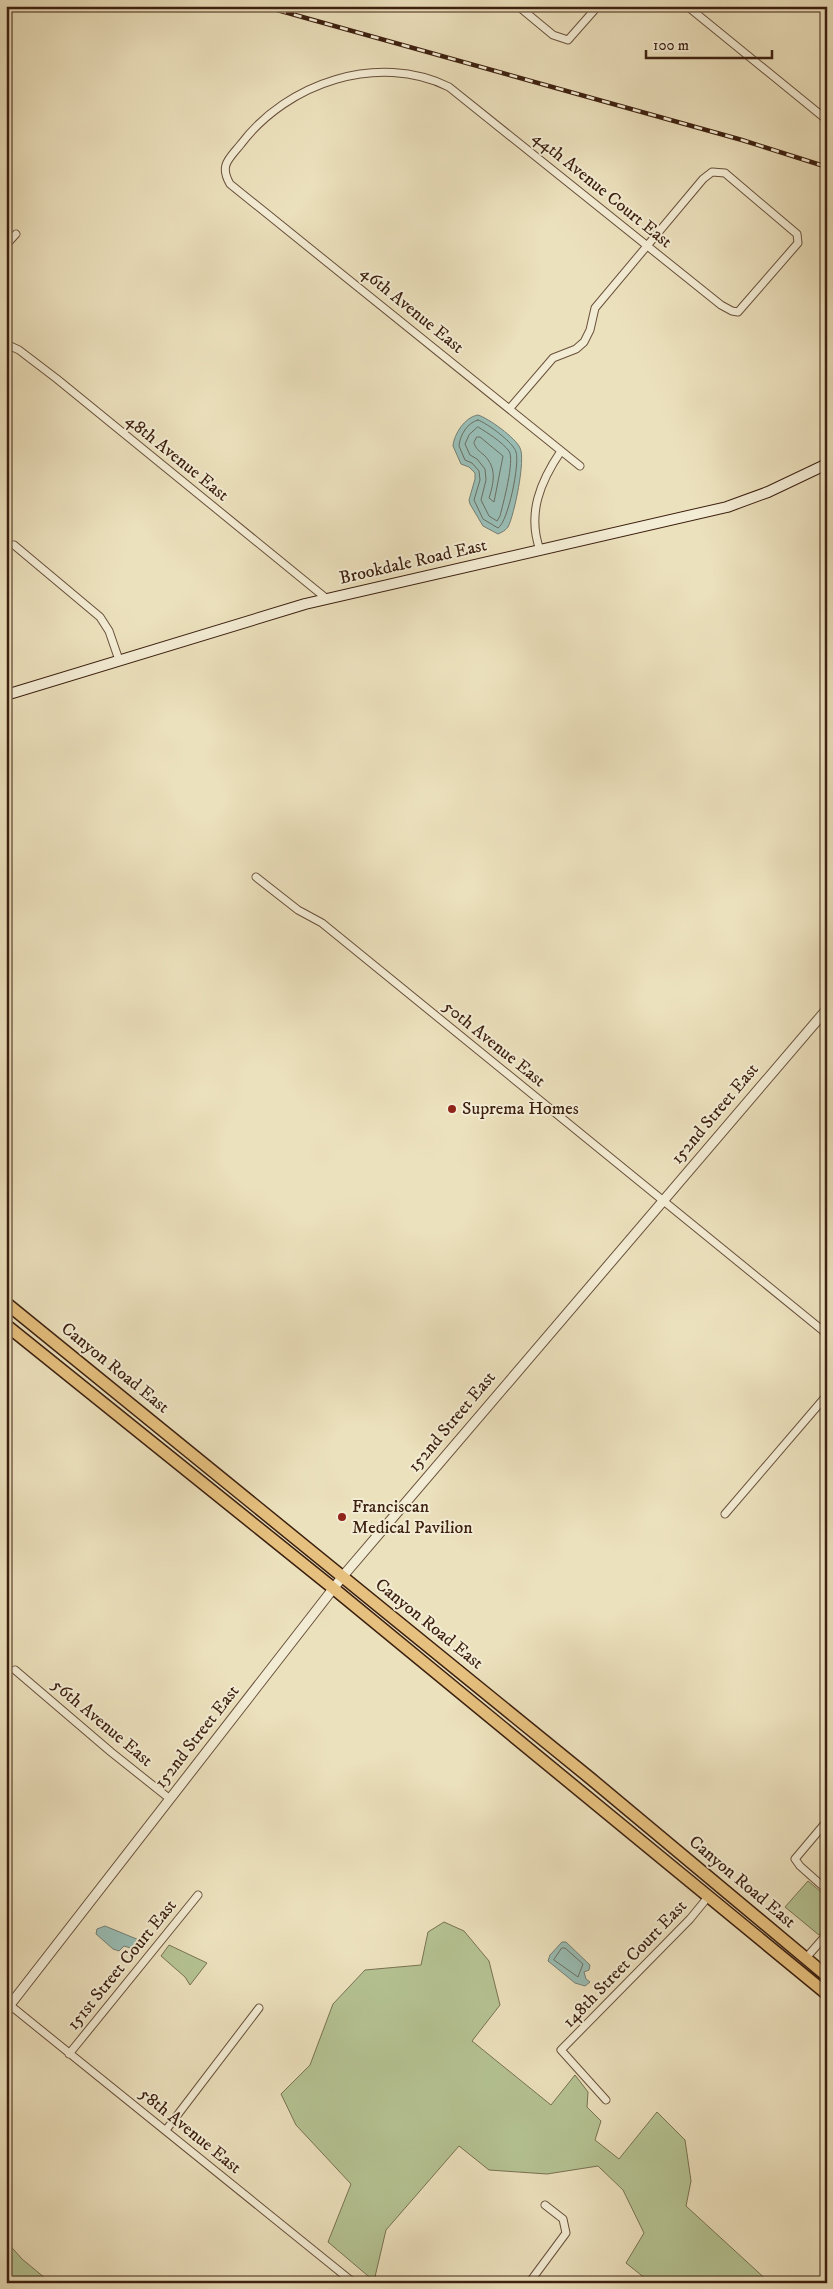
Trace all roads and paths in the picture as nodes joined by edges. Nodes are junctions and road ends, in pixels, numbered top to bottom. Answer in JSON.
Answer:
{"nodes":[{"id":1,"x":518,"y":6,"type":"edge"},
{"id":2,"x":598,"y":6,"type":"edge"},
{"id":3,"x":687,"y":6,"type":"edge"},
{"id":4,"x":827,"y":120,"type":"edge"},
{"id":5,"x":227,"y":177,"type":"joint"},
{"id":6,"x":16,"y":234,"type":"dead end"},
{"id":7,"x":6,"y":245,"type":"edge"},
{"id":8,"x":648,"y":246,"type":"junction"},
{"id":9,"x":6,"y":344,"type":"edge"},
{"id":10,"x":510,"y":408,"type":"junction"},
{"id":11,"x":561,"y":452,"type":"junction"},
{"id":12,"x":827,"y":464,"type":"edge"},
{"id":13,"x":580,"y":466,"type":"dead end"},
{"id":14,"x":14,"y":545,"type":"dead end"},
{"id":15,"x":540,"y":550,"type":"junction"},
{"id":16,"x":327,"y":599,"type":"junction"},
{"id":17,"x":119,"y":660,"type":"junction"},
{"id":18,"x":6,"y":695,"type":"edge"},
{"id":19,"x":256,"y":877,"type":"dead end"},
{"id":20,"x":827,"y":1009,"type":"edge"},
{"id":21,"x":664,"y":1200,"type":"junction"},
{"id":22,"x":6,"y":1303,"type":"edge"},
{"id":23,"x":6,"y":1325,"type":"edge"},
{"id":24,"x":827,"y":1334,"type":"edge"},
{"id":25,"x":827,"y":1395,"type":"edge"},
{"id":26,"x":724,"y":1514,"type":"dead end"},
{"id":27,"x":343,"y":1576,"type":"junction"},
{"id":28,"x":333,"y":1588,"type":"junction"},
{"id":29,"x":15,"y":1670,"type":"dead end"},
{"id":30,"x":170,"y":1799,"type":"junction"},
{"id":31,"x":827,"y":1822,"type":"edge"},
{"id":32,"x":646,"y":1846,"type":"junction"},
{"id":33,"x":703,"y":1872,"type":"junction"},
{"id":34,"x":827,"y":1890,"type":"edge"},
{"id":35,"x":198,"y":1895,"type":"dead end"},
{"id":36,"x":708,"y":1897,"type":"junction"},
{"id":37,"x":827,"y":1934,"type":"edge"},
{"id":38,"x":806,"y":1958,"type":"junction"},
{"id":39,"x":827,"y":1976,"type":"edge"},
{"id":40,"x":827,"y":1994,"type":"edge"},
{"id":41,"x":8,"y":2006,"type":"edge"},
{"id":42,"x":258,"y":2008,"type":"dead end"},
{"id":43,"x":70,"y":2054,"type":"junction"},
{"id":44,"x":606,"y":2100,"type":"dead end"},
{"id":45,"x":166,"y":2130,"type":"junction"},
{"id":46,"x":545,"y":2205,"type":"dead end"},
{"id":47,"x":354,"y":2283,"type":"edge"},
{"id":48,"x":529,"y":2283,"type":"edge"}],
"edges":[{"from":1,"to":2,"type":"street"},
{"from":3,"to":4,"type":"street"},
{"from":5,"to":8,"type":"street","name":"44th Avenue Court East"},
{"from":5,"to":10,"type":"street","name":"46th Avenue East"},
{"from":6,"to":7,"type":"street"},
{"from":8,"to":8,"type":"street","name":"44th Avenue Court East"},
{"from":8,"to":10,"type":"street"},
{"from":9,"to":16,"type":"street","name":"48th Avenue East"},
{"from":10,"to":11,"type":"street","name":"46th Avenue East"},
{"from":11,"to":13,"type":"street","name":"46th Avenue East"},
{"from":11,"to":15,"type":"street"},
{"from":12,"to":15,"type":"main road","name":"Brookdale Road East"},
{"from":14,"to":17,"type":"street"},
{"from":15,"to":16,"type":"main road","name":"Brookdale Road East"},
{"from":16,"to":17,"type":"main road","name":"Brookdale Road East"},
{"from":17,"to":18,"type":"main road","name":"Brookdale Road East"},
{"from":19,"to":21,"type":"street","name":"50th Avenue East"},
{"from":20,"to":21,"type":"street","name":"152nd Street East"},
{"from":21,"to":24,"type":"street","name":"50th Avenue East"},
{"from":21,"to":27,"type":"street","name":"152nd Street East"},
{"from":22,"to":27,"type":"main road","name":"Canyon Road East"},
{"from":23,"to":28,"type":"main road","name":"Canyon Road East"},
{"from":25,"to":26,"type":"street"},
{"from":27,"to":28,"type":"street","name":"152nd Street East"},
{"from":27,"to":33,"type":"main road","name":"Canyon Road East"},
{"from":28,"to":30,"type":"street","name":"152nd Street East"},
{"from":28,"to":32,"type":"main road","name":"Canyon Road East"},
{"from":29,"to":30,"type":"street","name":"56th Avenue East"},
{"from":30,"to":41,"type":"street","name":"152nd Street East"},
{"from":31,"to":34,"type":"street"},
{"from":32,"to":33,"type":"main road"},
{"from":32,"to":36,"type":"main road","name":"Canyon Road East"},
{"from":33,"to":38,"type":"main road","name":"Canyon Road East"},
{"from":35,"to":43,"type":"street","name":"151st Street Court East"},
{"from":36,"to":40,"type":"main road","name":"Canyon Road East"},
{"from":36,"to":44,"type":"street","name":"148th Street Court East"},
{"from":37,"to":38,"type":"street"},
{"from":38,"to":39,"type":"main road","name":"Canyon Road East"},
{"from":41,"to":43,"type":"street","name":"58th Avenue East"},
{"from":42,"to":45,"type":"street"},
{"from":43,"to":45,"type":"street","name":"58th Avenue East"},
{"from":45,"to":47,"type":"street","name":"58th Avenue East"},
{"from":46,"to":48,"type":"street"}]}
